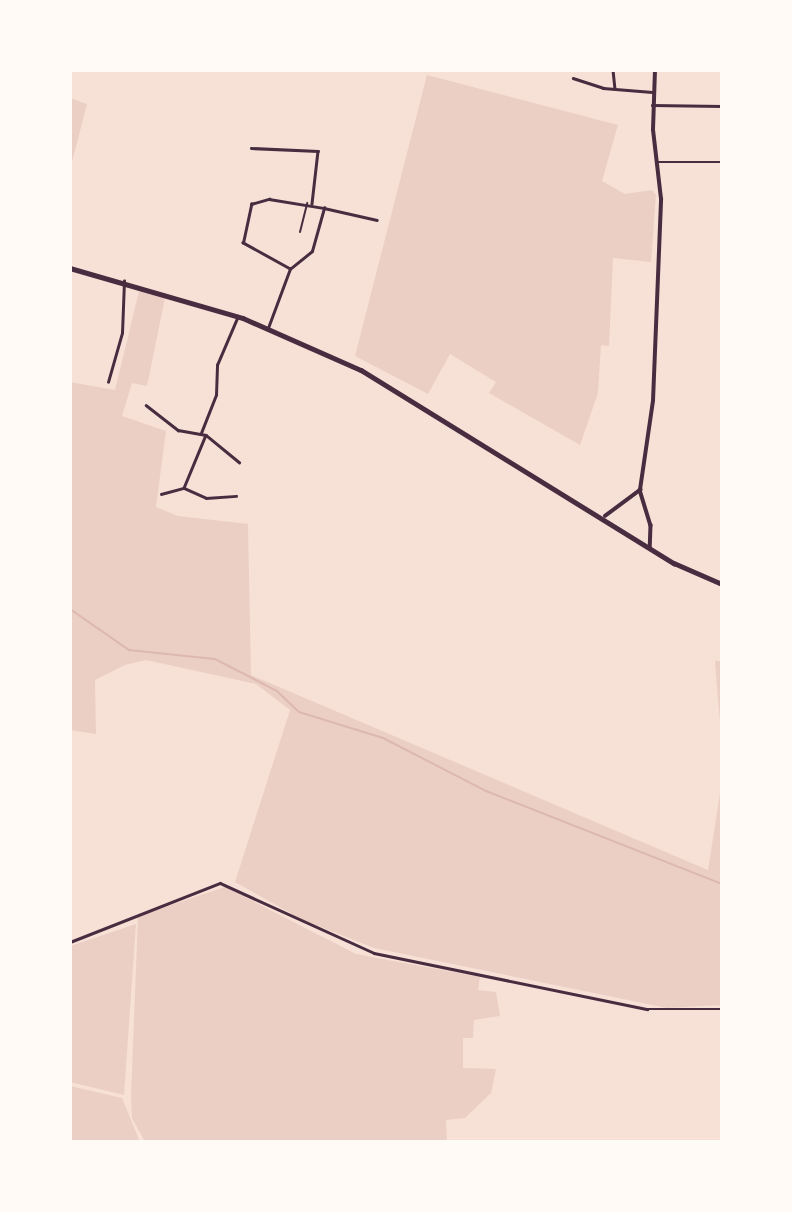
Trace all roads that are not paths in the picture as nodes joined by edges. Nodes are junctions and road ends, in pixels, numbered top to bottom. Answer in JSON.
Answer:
{"nodes":[{"id":1,"x":613,"y":70,"type":"edge"},
{"id":2,"x":656,"y":70,"type":"edge"},
{"id":3,"x":573,"y":78,"type":"dead end"},
{"id":4,"x":615,"y":88,"type":"junction"},
{"id":5,"x":652,"y":92,"type":"junction"},
{"id":6,"x":652,"y":105,"type":"junction"},
{"id":7,"x":722,"y":106,"type":"edge"},
{"id":8,"x":251,"y":148,"type":"dead end"},
{"id":9,"x":658,"y":162,"type":"junction"},
{"id":10,"x":722,"y":162,"type":"edge"},
{"id":11,"x":307,"y":203,"type":"junction"},
{"id":12,"x":312,"y":204,"type":"junction"},
{"id":13,"x":324,"y":208,"type":"junction"},
{"id":14,"x":377,"y":220,"type":"dead end"},
{"id":15,"x":300,"y":232,"type":"dead end"},
{"id":16,"x":70,"y":268,"type":"edge"},
{"id":17,"x":290,"y":269,"type":"junction"},
{"id":18,"x":124,"y":281,"type":"junction"},
{"id":19,"x":238,"y":316,"type":"junction"},
{"id":20,"x":268,"y":328,"type":"junction"},
{"id":21,"x":108,"y":382,"type":"dead end"},
{"id":22,"x":146,"y":405,"type":"dead end"},
{"id":23,"x":204,"y":434,"type":"junction"},
{"id":24,"x":239,"y":462,"type":"dead end"},
{"id":25,"x":184,"y":488,"type":"junction"},
{"id":26,"x":640,"y":491,"type":"junction"},
{"id":27,"x":161,"y":494,"type":"dead end"},
{"id":28,"x":236,"y":496,"type":"dead end"},
{"id":29,"x":605,"y":516,"type":"junction"},
{"id":30,"x":650,"y":548,"type":"junction"},
{"id":31,"x":722,"y":584,"type":"edge"},
{"id":32,"x":70,"y":942,"type":"edge"},
{"id":33,"x":722,"y":1009,"type":"edge"}],
"edges":[{"from":1,"to":4,"type":"street"},
{"from":2,"to":5,"type":"street"},
{"from":3,"to":4,"type":"street"},
{"from":4,"to":5,"type":"street"},
{"from":5,"to":6,"type":"street"},
{"from":6,"to":7,"type":"street"},
{"from":6,"to":9,"type":"street"},
{"from":8,"to":12,"type":"street"},
{"from":9,"to":10,"type":"street"},
{"from":9,"to":26,"type":"street"},
{"from":11,"to":12,"type":"street"},
{"from":11,"to":15,"type":"lane"},
{"from":11,"to":17,"type":"street"},
{"from":12,"to":13,"type":"street"},
{"from":13,"to":14,"type":"street"},
{"from":13,"to":17,"type":"street"},
{"from":16,"to":18,"type":"main road"},
{"from":17,"to":20,"type":"street"},
{"from":18,"to":19,"type":"main road"},
{"from":18,"to":21,"type":"street"},
{"from":19,"to":20,"type":"main road"},
{"from":19,"to":23,"type":"street"},
{"from":20,"to":29,"type":"main road"},
{"from":22,"to":23,"type":"street"},
{"from":23,"to":24,"type":"street"},
{"from":23,"to":25,"type":"street"},
{"from":25,"to":27,"type":"street"},
{"from":25,"to":28,"type":"street"},
{"from":26,"to":29,"type":"street"},
{"from":26,"to":30,"type":"street"},
{"from":29,"to":30,"type":"main road"},
{"from":30,"to":31,"type":"main road"},
{"from":32,"to":33,"type":"street"}]}
